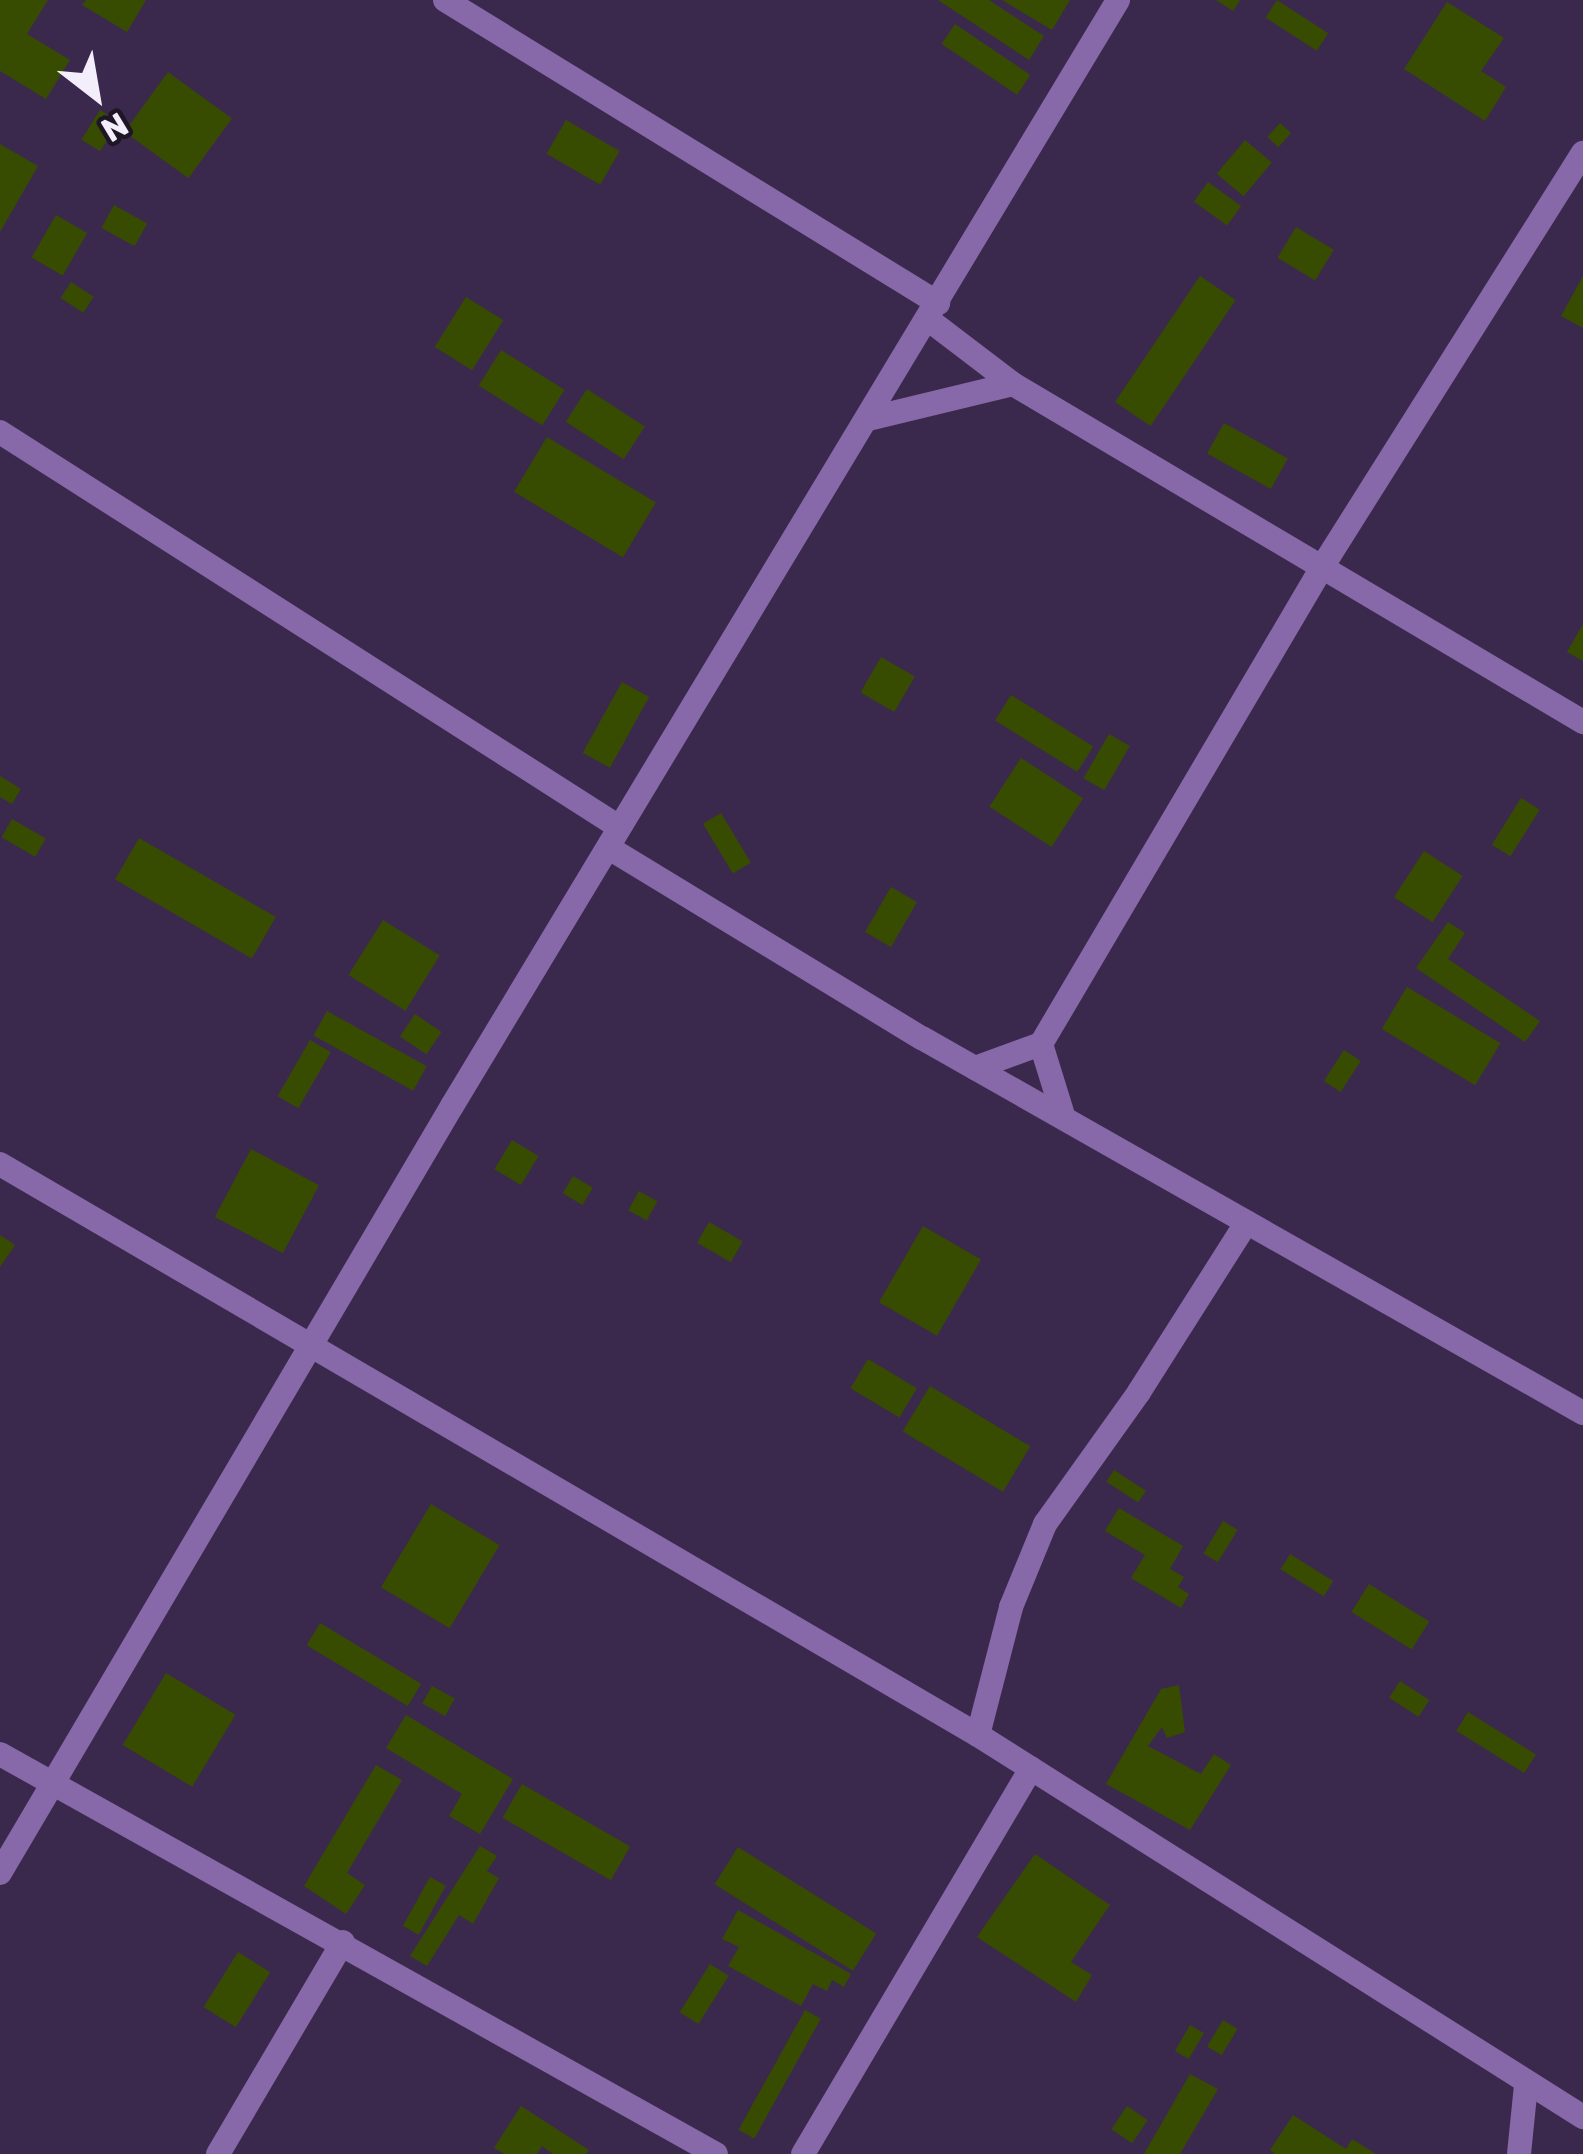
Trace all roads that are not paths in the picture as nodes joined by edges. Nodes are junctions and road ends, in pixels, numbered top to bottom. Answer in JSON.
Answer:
{"nodes":[{"id":1,"x":446,"y":0,"type":"edge"},
{"id":2,"x":1118,"y":0,"type":"edge"},
{"id":3,"x":1583,"y":153,"type":"edge"},
{"id":4,"x":933,"y":311,"type":"junction"},
{"id":5,"x":1012,"y":383,"type":"junction"},
{"id":6,"x":868,"y":419,"type":"junction"},
{"id":7,"x":0,"y":432,"type":"edge"},
{"id":8,"x":1324,"y":564,"type":"junction"},
{"id":9,"x":1583,"y":722,"type":"edge"},
{"id":10,"x":614,"y":837,"type":"junction"},
{"id":11,"x":1042,"y":1044,"type":"junction"},
{"id":12,"x":975,"y":1068,"type":"junction"},
{"id":13,"x":1062,"y":1112,"type":"junction"},
{"id":14,"x":0,"y":1164,"type":"edge"},
{"id":15,"x":1246,"y":1222,"type":"junction"},
{"id":16,"x":310,"y":1347,"type":"junction"},
{"id":17,"x":1583,"y":1413,"type":"edge"},
{"id":18,"x":978,"y":1736,"type":"junction"},
{"id":19,"x":0,"y":1754,"type":"edge"},
{"id":20,"x":1031,"y":1768,"type":"junction"},
{"id":21,"x":52,"y":1786,"type":"junction"},
{"id":22,"x":0,"y":1873,"type":"edge"},
{"id":23,"x":343,"y":1942,"type":"junction"},
{"id":24,"x":1526,"y":2085,"type":"junction"},
{"id":25,"x":1583,"y":2117,"type":"edge"},
{"id":26,"x":218,"y":2154,"type":"edge"},
{"id":27,"x":716,"y":2154,"type":"edge"},
{"id":28,"x":803,"y":2154,"type":"edge"},
{"id":29,"x":1520,"y":2154,"type":"edge"}],
"edges":[{"from":1,"to":4,"type":"street"},
{"from":2,"to":4,"type":"street"},
{"from":3,"to":8,"type":"street"},
{"from":4,"to":5,"type":"street"},
{"from":4,"to":6,"type":"street"},
{"from":5,"to":6,"type":"street"},
{"from":5,"to":8,"type":"street"},
{"from":6,"to":10,"type":"street"},
{"from":7,"to":10,"type":"street"},
{"from":8,"to":9,"type":"street"},
{"from":8,"to":11,"type":"street"},
{"from":10,"to":12,"type":"street"},
{"from":10,"to":16,"type":"street"},
{"from":11,"to":12,"type":"street"},
{"from":11,"to":13,"type":"street"},
{"from":12,"to":13,"type":"street"},
{"from":13,"to":15,"type":"street"},
{"from":14,"to":16,"type":"street"},
{"from":15,"to":17,"type":"street"},
{"from":15,"to":18,"type":"street"},
{"from":16,"to":18,"type":"street"},
{"from":16,"to":21,"type":"street"},
{"from":18,"to":20,"type":"street"},
{"from":19,"to":21,"type":"street"},
{"from":20,"to":24,"type":"street"},
{"from":20,"to":28,"type":"street"},
{"from":21,"to":22,"type":"street"},
{"from":21,"to":23,"type":"street"},
{"from":23,"to":26,"type":"street"},
{"from":23,"to":27,"type":"street"},
{"from":24,"to":25,"type":"street"},
{"from":24,"to":29,"type":"street"}]}
